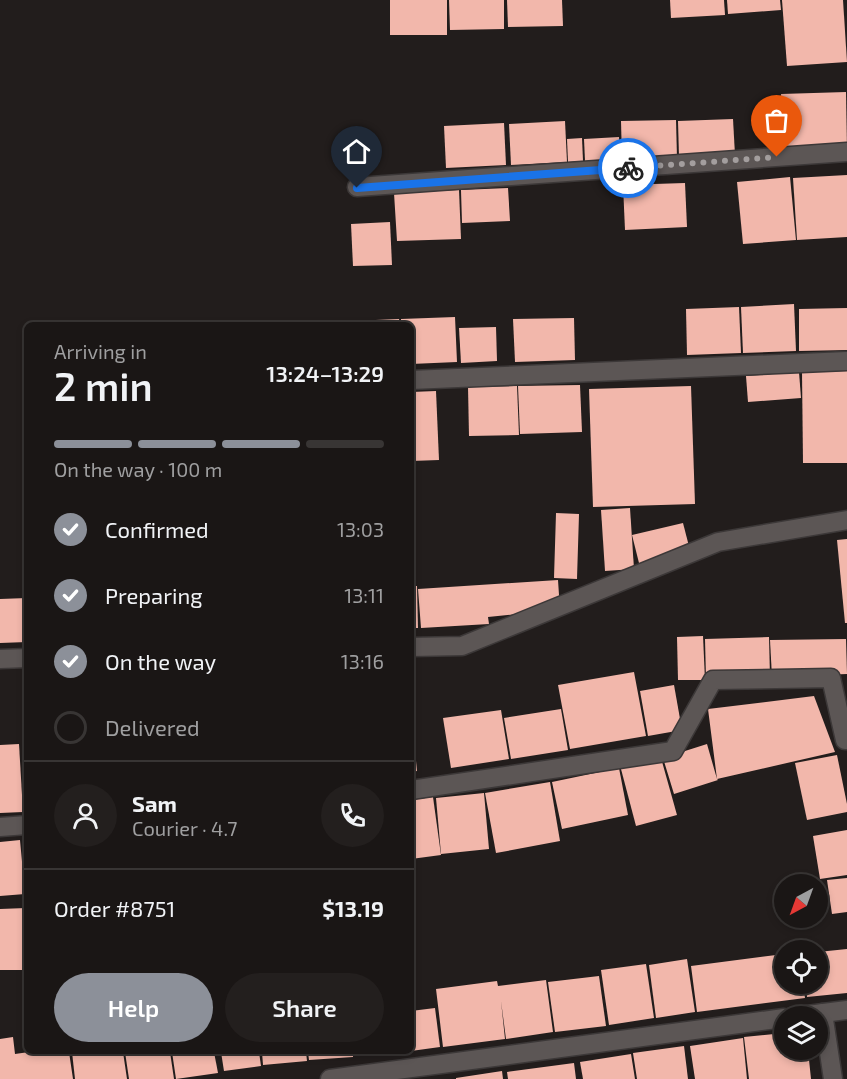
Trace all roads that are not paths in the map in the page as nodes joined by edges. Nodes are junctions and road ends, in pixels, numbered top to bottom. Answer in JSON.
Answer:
{"nodes":[{"id":1,"x":847,"y":152,"type":"edge"},
{"id":2,"x":357,"y":188,"type":"dead end"},
{"id":3,"x":847,"y":362,"type":"edge"},
{"id":4,"x":414,"y":380,"type":"edge"},
{"id":5,"x":847,"y":520,"type":"edge"},
{"id":6,"x":414,"y":647,"type":"edge"},
{"id":7,"x":24,"y":658,"type":"edge"},
{"id":8,"x":0,"y":659,"type":"edge"},
{"id":9,"x":846,"y":744,"type":"edge"},
{"id":10,"x":414,"y":790,"type":"edge"},
{"id":11,"x":24,"y":825,"type":"edge"},
{"id":12,"x":0,"y":827,"type":"edge"},
{"id":13,"x":847,"y":1010,"type":"edge"},
{"id":14,"x":828,"y":1012,"type":"edge"},
{"id":15,"x":774,"y":1019,"type":"edge"},
{"id":16,"x":828,"y":1046,"type":"edge"},
{"id":17,"x":330,"y":1079,"type":"edge"},
{"id":18,"x":833,"y":1079,"type":"edge"}],
"edges":[{"from":1,"to":2,"type":"street"},
{"from":3,"to":4,"type":"street"},
{"from":5,"to":6,"type":"street"},
{"from":7,"to":8,"type":"street"},
{"from":9,"to":10,"type":"street"},
{"from":11,"to":12,"type":"street"},
{"from":13,"to":14,"type":"street"},
{"from":15,"to":17,"type":"street"},
{"from":16,"to":18,"type":"street"}]}
